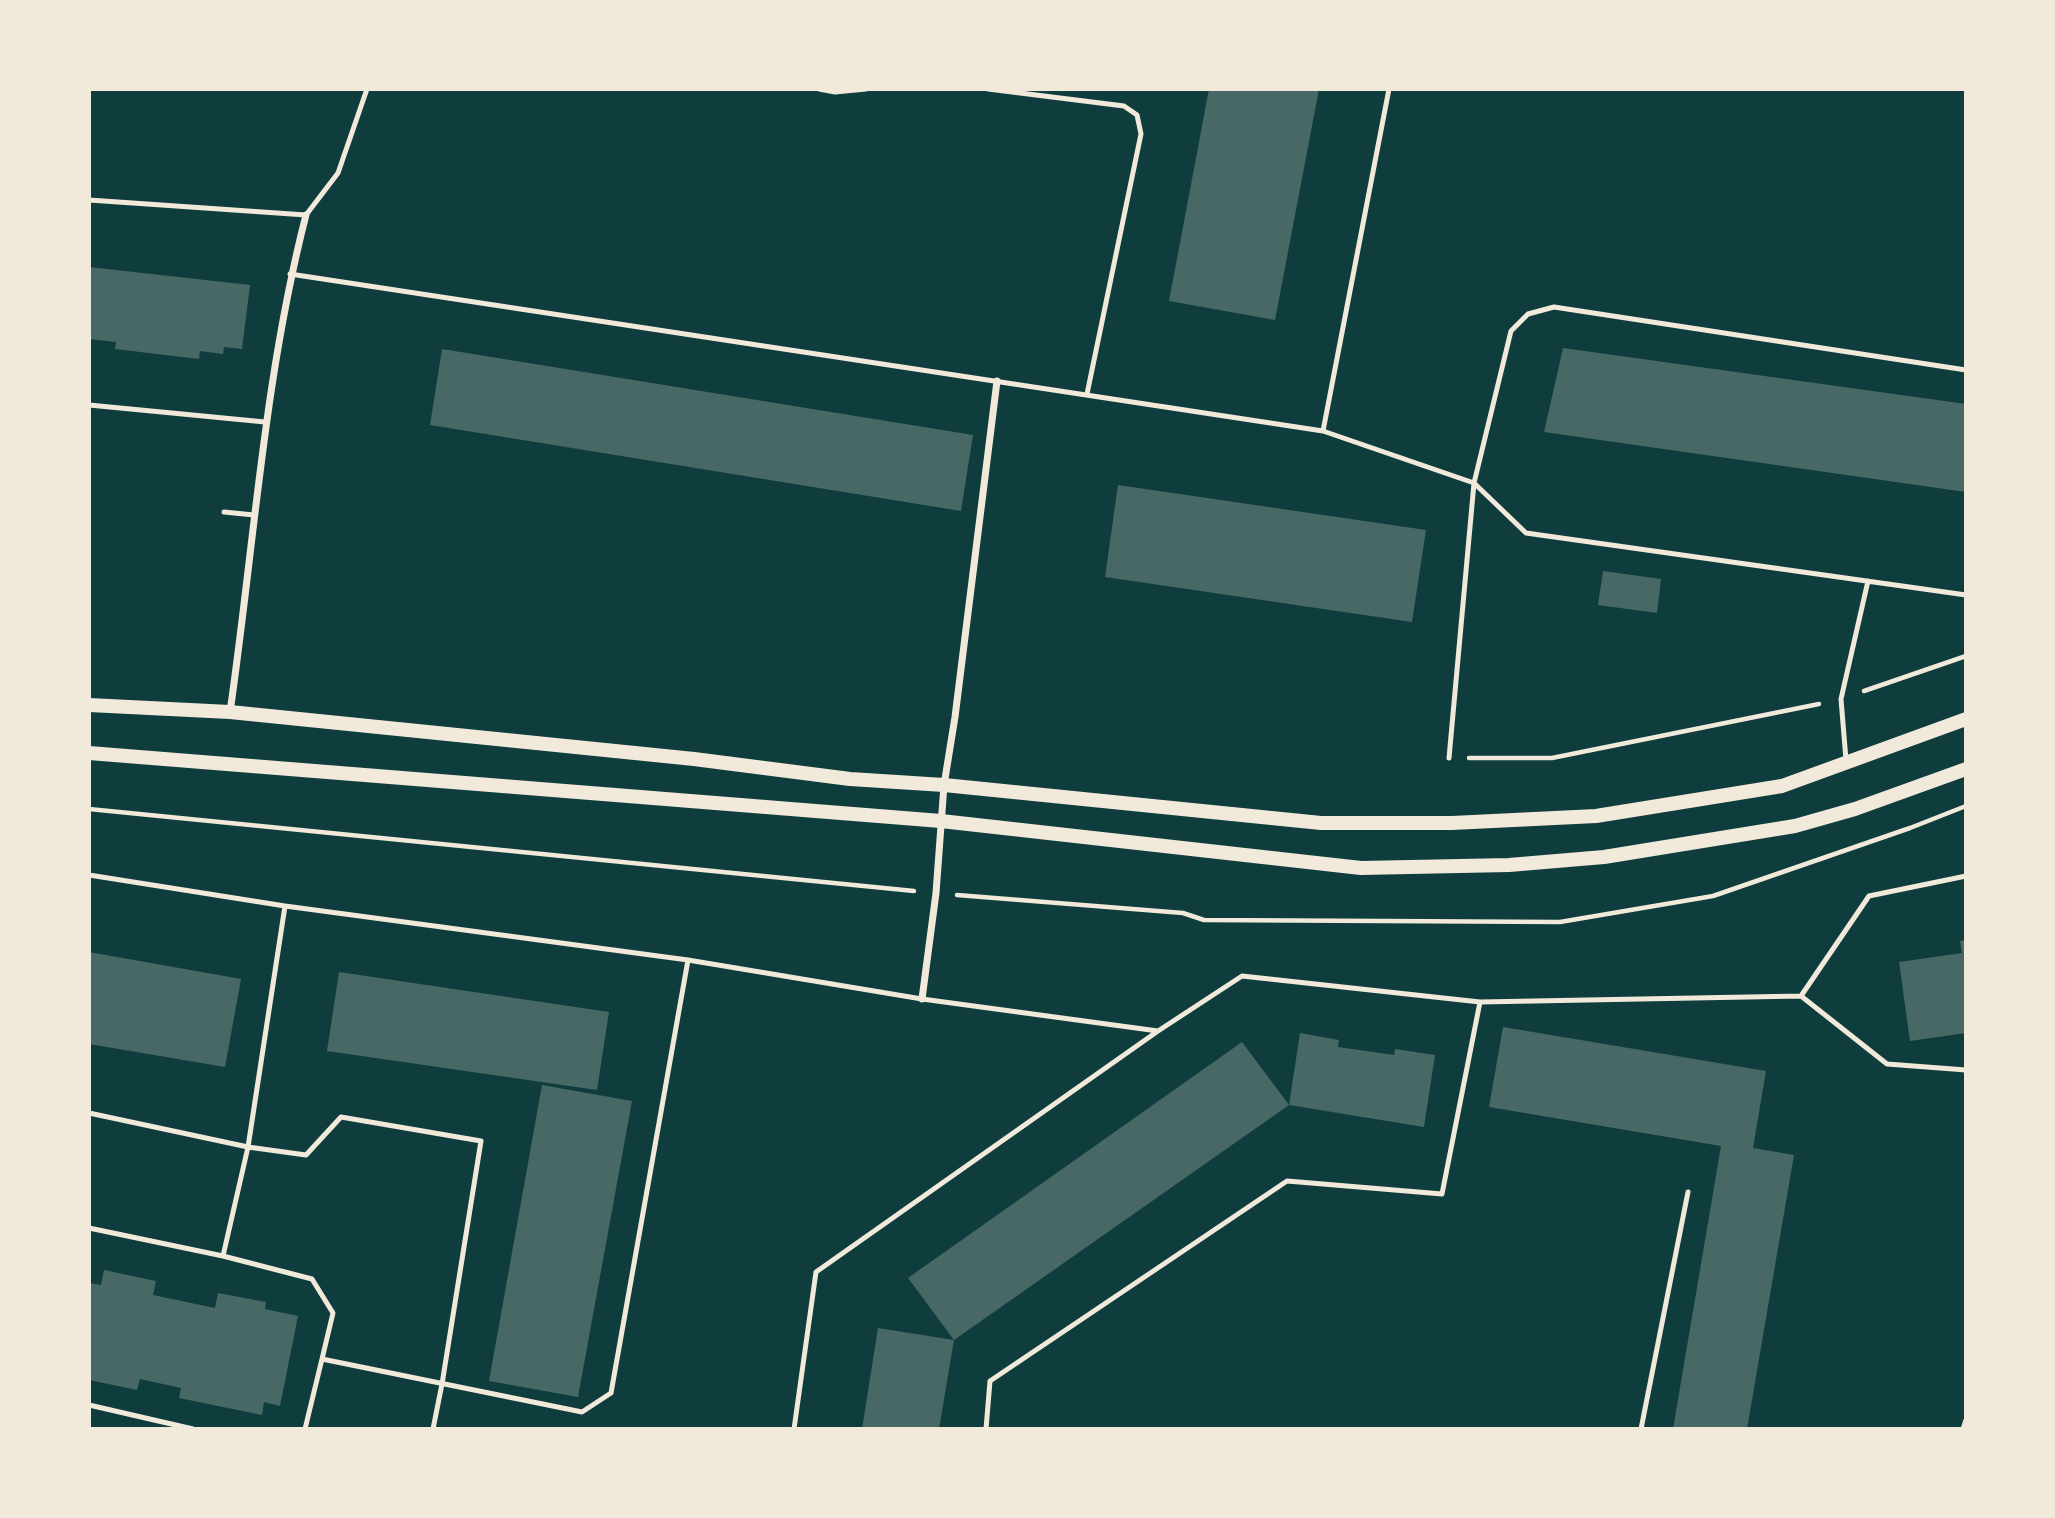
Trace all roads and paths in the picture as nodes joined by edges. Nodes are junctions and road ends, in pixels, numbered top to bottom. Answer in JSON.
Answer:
{"nodes":[{"id":1,"x":367,"y":89,"type":"edge"},
{"id":2,"x":819,"y":89,"type":"edge"},
{"id":3,"x":866,"y":89,"type":"edge"},
{"id":4,"x":988,"y":89,"type":"edge"},
{"id":5,"x":1390,"y":89,"type":"edge"},
{"id":6,"x":89,"y":200,"type":"edge"},
{"id":7,"x":306,"y":215,"type":"junction"},
{"id":8,"x":290,"y":274,"type":"junction"},
{"id":9,"x":1966,"y":370,"type":"edge"},
{"id":10,"x":997,"y":381,"type":"junction"},
{"id":11,"x":1087,"y":394,"type":"junction"},
{"id":12,"x":89,"y":405,"type":"edge"},
{"id":13,"x":265,"y":422,"type":"junction"},
{"id":14,"x":1323,"y":432,"type":"junction"},
{"id":15,"x":1475,"y":483,"type":"junction"},
{"id":16,"x":224,"y":512,"type":"dead end"},
{"id":17,"x":254,"y":515,"type":"junction"},
{"id":18,"x":1868,"y":581,"type":"junction"},
{"id":19,"x":1966,"y":595,"type":"edge"},
{"id":20,"x":1966,"y":656,"type":"edge"},
{"id":21,"x":1841,"y":699,"type":"junction"},
{"id":22,"x":89,"y":705,"type":"edge"},
{"id":23,"x":230,"y":712,"type":"junction"},
{"id":24,"x":1966,"y":719,"type":"edge"},
{"id":25,"x":89,"y":753,"type":"edge"},
{"id":26,"x":1449,"y":758,"type":"joint"},
{"id":27,"x":1846,"y":763,"type":"junction"},
{"id":28,"x":1966,"y":769,"type":"edge"},
{"id":29,"x":944,"y":785,"type":"junction"},
{"id":30,"x":1966,"y":806,"type":"edge"},
{"id":31,"x":89,"y":809,"type":"edge"},
{"id":32,"x":940,"y":821,"type":"junction"},
{"id":33,"x":89,"y":875,"type":"edge"},
{"id":34,"x":1966,"y":877,"type":"edge"},
{"id":35,"x":936,"y":893,"type":"junction"},
{"id":36,"x":285,"y":906,"type":"junction"},
{"id":37,"x":688,"y":960,"type":"junction"},
{"id":38,"x":1801,"y":996,"type":"junction"},
{"id":39,"x":922,"y":999,"type":"junction"},
{"id":40,"x":1479,"y":1002,"type":"junction"},
{"id":41,"x":1158,"y":1031,"type":"junction"},
{"id":42,"x":1966,"y":1070,"type":"edge"},
{"id":43,"x":89,"y":1113,"type":"edge"},
{"id":44,"x":247,"y":1147,"type":"junction"},
{"id":45,"x":1688,"y":1192,"type":"dead end"},
{"id":46,"x":89,"y":1228,"type":"edge"},
{"id":47,"x":223,"y":1256,"type":"junction"},
{"id":48,"x":322,"y":1359,"type":"junction"},
{"id":49,"x":442,"y":1384,"type":"junction"},
{"id":50,"x":89,"y":1405,"type":"edge"},
{"id":51,"x":1966,"y":1420,"type":"edge"},
{"id":52,"x":193,"y":1429,"type":"edge"},
{"id":53,"x":305,"y":1429,"type":"edge"},
{"id":54,"x":433,"y":1429,"type":"edge"},
{"id":55,"x":794,"y":1429,"type":"edge"},
{"id":56,"x":986,"y":1429,"type":"edge"},
{"id":57,"x":1641,"y":1429,"type":"edge"},
{"id":58,"x":1963,"y":1429,"type":"edge"}],
"edges":[{"from":1,"to":7,"type":"lane"},
{"from":2,"to":3,"type":"lane"},
{"from":4,"to":11,"type":"lane"},
{"from":5,"to":14,"type":"lane"},
{"from":6,"to":7,"type":"lane"},
{"from":7,"to":8,"type":"street"},
{"from":8,"to":10,"type":"lane"},
{"from":8,"to":13,"type":"street"},
{"from":9,"to":15,"type":"lane"},
{"from":10,"to":11,"type":"lane"},
{"from":10,"to":29,"type":"street"},
{"from":11,"to":14,"type":"lane"},
{"from":12,"to":13,"type":"lane"},
{"from":13,"to":17,"type":"street"},
{"from":14,"to":15,"type":"lane"},
{"from":15,"to":18,"type":"lane"},
{"from":15,"to":26,"type":"lane"},
{"from":16,"to":17,"type":"lane"},
{"from":17,"to":23,"type":"street"},
{"from":18,"to":19,"type":"lane"},
{"from":18,"to":21,"type":"lane"},
{"from":20,"to":21,"type":"path"},
{"from":21,"to":26,"type":"path"},
{"from":21,"to":27,"type":"lane"},
{"from":22,"to":23,"type":"main road"},
{"from":23,"to":29,"type":"main road"},
{"from":24,"to":27,"type":"main road"},
{"from":25,"to":32,"type":"main road"},
{"from":27,"to":29,"type":"main road"},
{"from":28,"to":32,"type":"main road"},
{"from":29,"to":32,"type":"street"},
{"from":30,"to":35,"type":"path"},
{"from":31,"to":35,"type":"path"},
{"from":32,"to":35,"type":"street"},
{"from":33,"to":36,"type":"lane"},
{"from":34,"to":38,"type":"lane"},
{"from":35,"to":39,"type":"street"},
{"from":36,"to":37,"type":"lane"},
{"from":36,"to":44,"type":"lane"},
{"from":37,"to":39,"type":"lane"},
{"from":37,"to":49,"type":"lane"},
{"from":38,"to":40,"type":"lane"},
{"from":38,"to":42,"type":"lane"},
{"from":39,"to":41,"type":"lane"},
{"from":40,"to":41,"type":"lane"},
{"from":40,"to":56,"type":"lane"},
{"from":41,"to":55,"type":"lane"},
{"from":43,"to":44,"type":"lane"},
{"from":44,"to":47,"type":"lane"},
{"from":44,"to":49,"type":"lane"},
{"from":45,"to":57,"type":"lane"},
{"from":46,"to":47,"type":"lane"},
{"from":47,"to":48,"type":"lane"},
{"from":48,"to":49,"type":"lane"},
{"from":48,"to":53,"type":"lane"},
{"from":49,"to":54,"type":"lane"},
{"from":50,"to":52,"type":"lane"},
{"from":51,"to":58,"type":"lane"}]}
